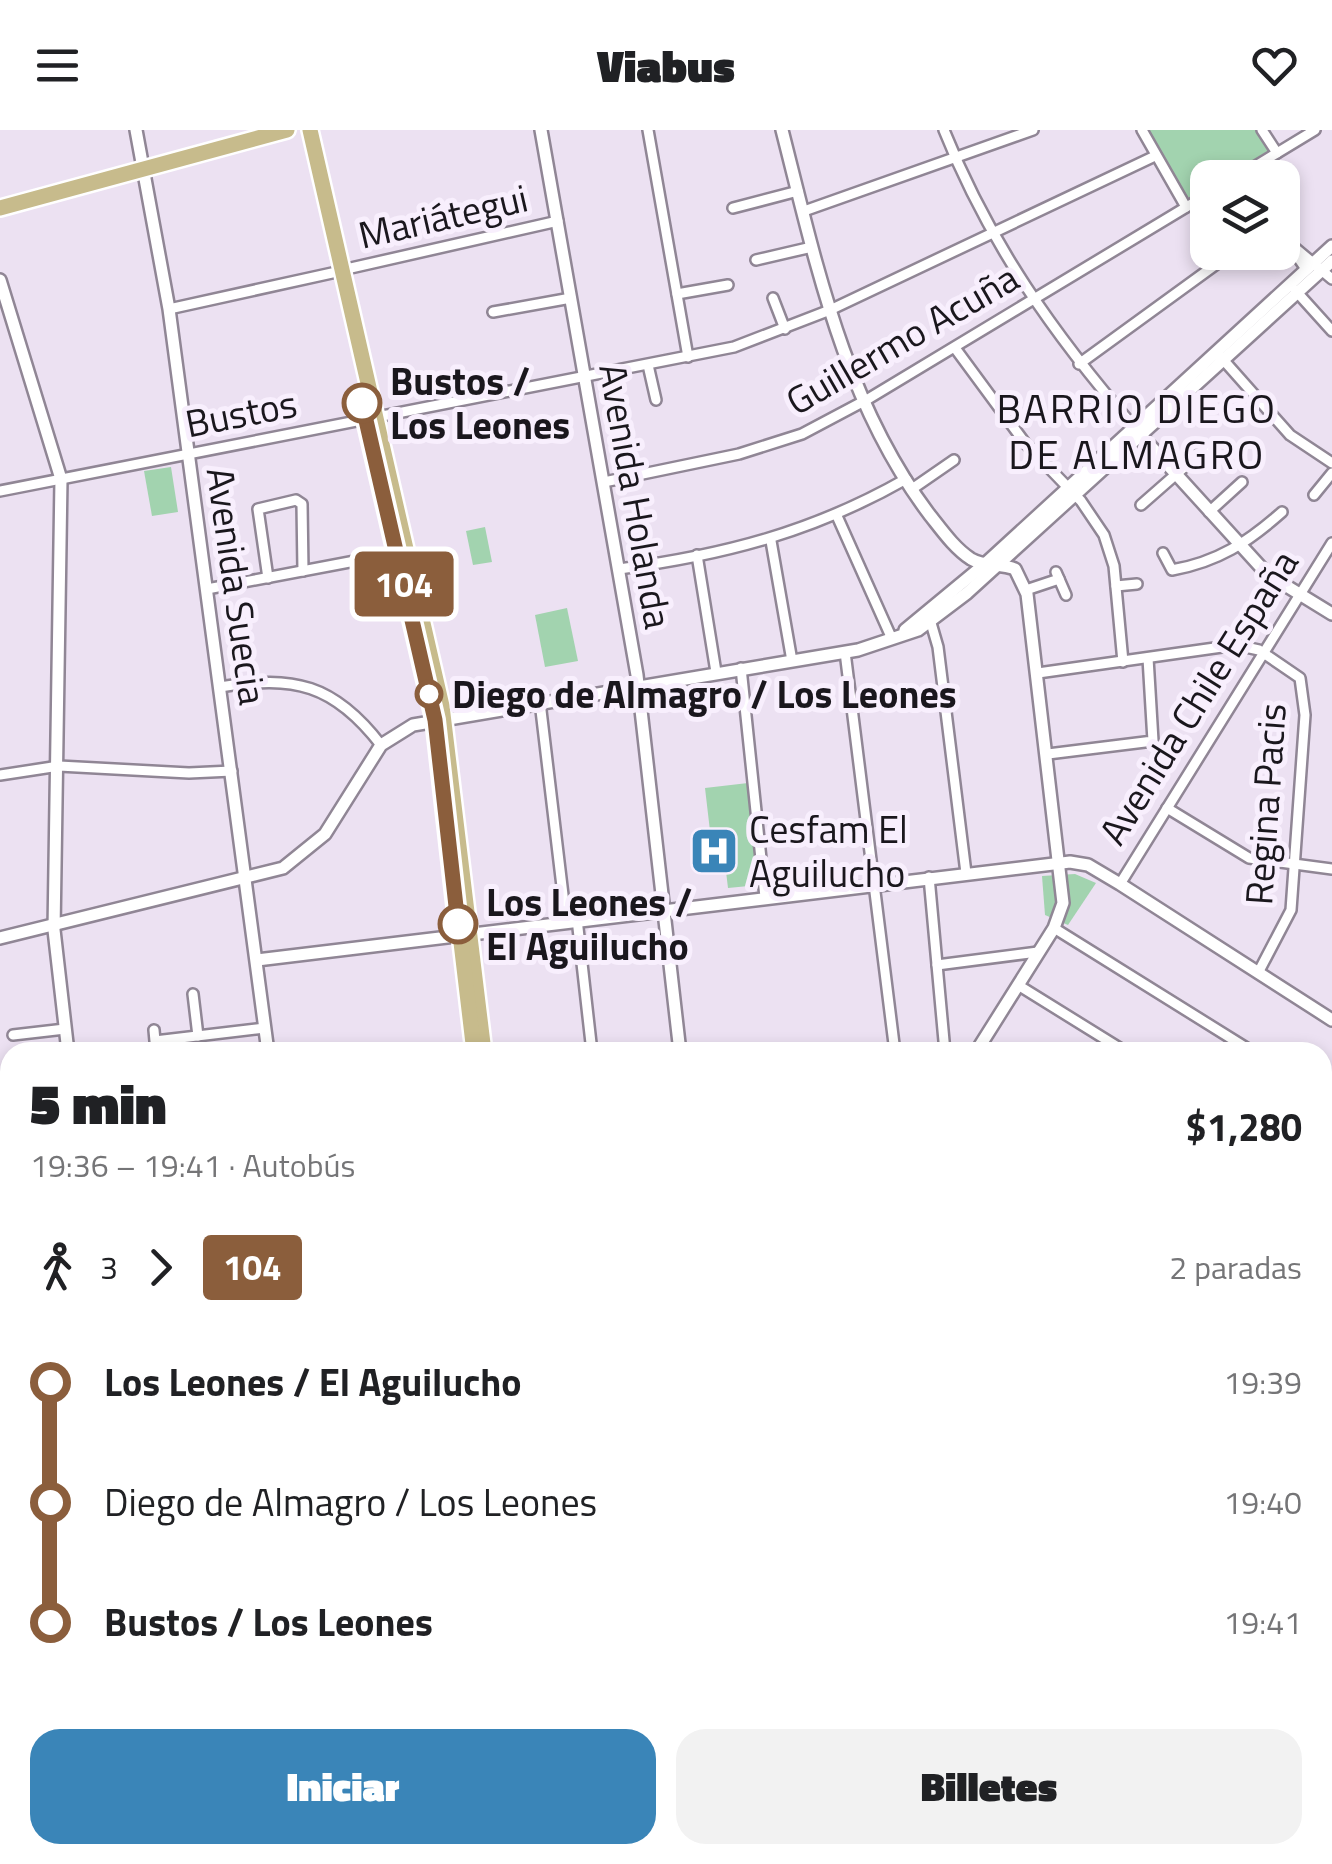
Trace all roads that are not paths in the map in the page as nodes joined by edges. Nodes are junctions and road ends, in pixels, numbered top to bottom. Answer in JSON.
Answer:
{"nodes":[{"id":1,"x":136,"y":130,"type":"edge"},
{"id":2,"x":250,"y":130,"type":"edge"},
{"id":3,"x":287,"y":130,"type":"edge"},
{"id":4,"x":300,"y":130,"type":"edge"},
{"id":5,"x":310,"y":130,"type":"edge"},
{"id":6,"x":541,"y":130,"type":"edge"},
{"id":7,"x":648,"y":130,"type":"edge"},
{"id":8,"x":782,"y":130,"type":"edge"},
{"id":9,"x":944,"y":130,"type":"edge"},
{"id":10,"x":1032,"y":130,"type":"edge"},
{"id":11,"x":1142,"y":130,"type":"edge"},
{"id":12,"x":1262,"y":130,"type":"edge"},
{"id":13,"x":1316,"y":130,"type":"edge"},
{"id":14,"x":1277,"y":153,"type":"junction"},
{"id":15,"x":1155,"y":156,"type":"junction"},
{"id":16,"x":955,"y":158,"type":"junction"},
{"id":17,"x":1266,"y":160,"type":"edge"},
{"id":18,"x":145,"y":164,"type":"junction"},
{"id":19,"x":798,"y":191,"type":"junction"},
{"id":20,"x":0,"y":198,"type":"edge"},
{"id":21,"x":1190,"y":205,"type":"edge"},
{"id":22,"x":1186,"y":207,"type":"junction"},
{"id":23,"x":0,"y":208,"type":"edge"},
{"id":24,"x":733,"y":208,"type":"dead end"},
{"id":25,"x":804,"y":211,"type":"junction"},
{"id":26,"x":558,"y":221,"type":"junction"},
{"id":27,"x":991,"y":233,"type":"junction"},
{"id":28,"x":1332,"y":246,"type":"edge"},
{"id":29,"x":812,"y":247,"type":"junction"},
{"id":30,"x":1300,"y":252,"type":"edge"},
{"id":31,"x":756,"y":260,"type":"dead end"},
{"id":32,"x":1321,"y":268,"type":"edge"},
{"id":33,"x":1208,"y":270,"type":"edge"},
{"id":34,"x":337,"y":271,"type":"junction"},
{"id":35,"x":0,"y":280,"type":"edge"},
{"id":36,"x":728,"y":284,"type":"dead end"},
{"id":37,"x":1294,"y":288,"type":"junction"},
{"id":38,"x":677,"y":294,"type":"junction"},
{"id":39,"x":572,"y":298,"type":"junction"},
{"id":40,"x":774,"y":298,"type":"dead end"},
{"id":41,"x":1032,"y":300,"type":"junction"},
{"id":42,"x":169,"y":309,"type":"junction"},
{"id":43,"x":830,"y":310,"type":"junction"},
{"id":44,"x":492,"y":312,"type":"dead end"},
{"id":45,"x":785,"y":329,"type":"junction"},
{"id":46,"x":1332,"y":331,"type":"edge"},
{"id":47,"x":954,"y":348,"type":"junction"},
{"id":48,"x":1219,"y":356,"type":"junction"},
{"id":49,"x":688,"y":357,"type":"junction"},
{"id":50,"x":1079,"y":364,"type":"junction"},
{"id":51,"x":648,"y":365,"type":"junction"},
{"id":52,"x":584,"y":377,"type":"junction"},
{"id":53,"x":656,"y":400,"type":"dead end"},
{"id":54,"x":863,"y":402,"type":"junction"},
{"id":55,"x":370,"y":418,"type":"junction"},
{"id":56,"x":1137,"y":431,"type":"junction"},
{"id":57,"x":1206,"y":448,"type":"dead end"},
{"id":58,"x":188,"y":454,"type":"junction"},
{"id":59,"x":954,"y":460,"type":"dead end"},
{"id":60,"x":1332,"y":462,"type":"edge"},
{"id":61,"x":1332,"y":473,"type":"edge"},
{"id":62,"x":1176,"y":474,"type":"junction"},
{"id":63,"x":62,"y":479,"type":"junction"},
{"id":64,"x":604,"y":482,"type":"junction"},
{"id":65,"x":1242,"y":482,"type":"dead end"},
{"id":66,"x":909,"y":484,"type":"junction"},
{"id":67,"x":0,"y":491,"type":"edge"},
{"id":68,"x":1071,"y":492,"type":"junction"},
{"id":69,"x":1314,"y":495,"type":"dead end"},
{"id":70,"x":1141,"y":506,"type":"dead end"},
{"id":71,"x":1209,"y":512,"type":"junction"},
{"id":72,"x":1282,"y":512,"type":"dead end"},
{"id":73,"x":837,"y":516,"type":"junction"},
{"id":74,"x":1322,"y":534,"type":"dead end"},
{"id":75,"x":770,"y":541,"type":"junction"},
{"id":76,"x":1332,"y":542,"type":"edge"},
{"id":77,"x":1239,"y":546,"type":"junction"},
{"id":78,"x":1014,"y":551,"type":"junction"},
{"id":79,"x":396,"y":553,"type":"junction"},
{"id":80,"x":1163,"y":553,"type":"dead end"},
{"id":81,"x":697,"y":555,"type":"junction"},
{"id":82,"x":992,"y":564,"type":"junction"},
{"id":83,"x":1015,"y":568,"type":"junction"},
{"id":84,"x":618,"y":570,"type":"junction"},
{"id":85,"x":303,"y":571,"type":"junction"},
{"id":86,"x":268,"y":578,"type":"junction"},
{"id":87,"x":1137,"y":584,"type":"dead end"},
{"id":88,"x":1116,"y":586,"type":"junction"},
{"id":89,"x":207,"y":590,"type":"junction"},
{"id":90,"x":1026,"y":590,"type":"junction"},
{"id":91,"x":1066,"y":595,"type":"dead end"},
{"id":92,"x":1303,"y":599,"type":"junction"},
{"id":93,"x":1332,"y":612,"type":"edge"},
{"id":94,"x":931,"y":623,"type":"junction"},
{"id":95,"x":893,"y":638,"type":"junction"},
{"id":96,"x":845,"y":652,"type":"junction"},
{"id":97,"x":1264,"y":653,"type":"junction"},
{"id":98,"x":1148,"y":658,"type":"junction"},
{"id":99,"x":792,"y":661,"type":"junction"},
{"id":100,"x":1123,"y":662,"type":"junction"},
{"id":101,"x":741,"y":668,"type":"junction"},
{"id":102,"x":716,"y":672,"type":"junction"},
{"id":103,"x":1038,"y":673,"type":"junction"},
{"id":104,"x":638,"y":685,"type":"junction"},
{"id":105,"x":220,"y":687,"type":"junction"},
{"id":106,"x":540,"y":702,"type":"junction"},
{"id":107,"x":439,"y":718,"type":"junction"},
{"id":108,"x":381,"y":745,"type":"junction"},
{"id":109,"x":1048,"y":754,"type":"junction"},
{"id":110,"x":56,"y":766,"type":"junction"},
{"id":111,"x":232,"y":771,"type":"junction"},
{"id":112,"x":0,"y":775,"type":"edge"},
{"id":113,"x":1167,"y":808,"type":"junction"},
{"id":114,"x":1061,"y":863,"type":"junction"},
{"id":115,"x":1294,"y":866,"type":"junction"},
{"id":116,"x":1332,"y":869,"type":"edge"},
{"id":117,"x":966,"y":873,"type":"junction"},
{"id":118,"x":246,"y":877,"type":"junction"},
{"id":119,"x":929,"y":877,"type":"junction"},
{"id":120,"x":874,"y":884,"type":"junction"},
{"id":121,"x":1120,"y":884,"type":"junction"},
{"id":122,"x":765,"y":897,"type":"junction"},
{"id":123,"x":664,"y":909,"type":"junction"},
{"id":124,"x":572,"y":920,"type":"junction"},
{"id":125,"x":54,"y":923,"type":"junction"},
{"id":126,"x":1054,"y":928,"type":"junction"},
{"id":127,"x":465,"y":934,"type":"junction"},
{"id":128,"x":0,"y":938,"type":"edge"},
{"id":129,"x":1038,"y":952,"type":"junction"},
{"id":130,"x":257,"y":960,"type":"junction"},
{"id":131,"x":936,"y":965,"type":"junction"},
{"id":132,"x":1258,"y":973,"type":"junction"},
{"id":133,"x":1018,"y":985,"type":"junction"},
{"id":134,"x":193,"y":994,"type":"dead end"},
{"id":135,"x":1332,"y":1020,"type":"edge"},
{"id":136,"x":266,"y":1028,"type":"junction"},
{"id":137,"x":65,"y":1030,"type":"junction"},
{"id":138,"x":154,"y":1030,"type":"dead end"},
{"id":139,"x":13,"y":1035,"type":"dead end"},
{"id":140,"x":198,"y":1036,"type":"junction"},
{"id":141,"x":67,"y":1042,"type":"edge"},
{"id":142,"x":267,"y":1042,"type":"edge"},
{"id":143,"x":473,"y":1042,"type":"edge"},
{"id":144,"x":482,"y":1042,"type":"edge"},
{"id":145,"x":590,"y":1042,"type":"edge"},
{"id":146,"x":679,"y":1042,"type":"edge"},
{"id":147,"x":894,"y":1042,"type":"edge"},
{"id":148,"x":944,"y":1042,"type":"edge"},
{"id":149,"x":982,"y":1042,"type":"edge"},
{"id":150,"x":1110,"y":1042,"type":"edge"},
{"id":151,"x":1237,"y":1042,"type":"edge"}],
"edges":[{"from":1,"to":18,"type":"street","name":"Avenida Suecia"},
{"from":2,"to":18,"type":"main road"},
{"from":3,"to":18,"type":"main road"},
{"from":4,"to":34,"type":"main road"},
{"from":5,"to":34,"type":"main road"},
{"from":6,"to":26,"type":"street","name":"Avenida Holanda"},
{"from":7,"to":38,"type":"street"},
{"from":8,"to":19,"type":"street"},
{"from":9,"to":16,"type":"street"},
{"from":10,"to":16,"type":"street"},
{"from":11,"to":15,"type":"street"},
{"from":12,"to":14,"type":"street"},
{"from":13,"to":14,"type":"street"},
{"from":14,"to":17,"type":"street"},
{"from":15,"to":22,"type":"street"},
{"from":15,"to":27,"type":"street","name":"Bustos"},
{"from":16,"to":25,"type":"street"},
{"from":16,"to":27,"type":"street"},
{"from":18,"to":20,"type":"main road"},
{"from":18,"to":23,"type":"main road"},
{"from":18,"to":42,"type":"street","name":"Avenida Suecia"},
{"from":19,"to":24,"type":"street"},
{"from":19,"to":25,"type":"street"},
{"from":21,"to":22,"type":"street","name":"Guillermo Acuña"},
{"from":22,"to":41,"type":"street","name":"Guillermo Acuña"},
{"from":25,"to":29,"type":"street"},
{"from":26,"to":34,"type":"street","name":"Mariátegui"},
{"from":26,"to":39,"type":"street","name":"Avenida Holanda"},
{"from":27,"to":41,"type":"street"},
{"from":27,"to":43,"type":"street","name":"Bustos"},
{"from":28,"to":32,"type":"street"},
{"from":29,"to":31,"type":"street"},
{"from":29,"to":43,"type":"street"},
{"from":30,"to":32,"type":"street"},
{"from":32,"to":37,"type":"street"},
{"from":33,"to":50,"type":"street"},
{"from":34,"to":42,"type":"street","name":"Mariátegui"},
{"from":34,"to":55,"type":"main road"},
{"from":35,"to":63,"type":"street"},
{"from":36,"to":38,"type":"street"},
{"from":37,"to":46,"type":"street"},
{"from":37,"to":48,"type":"street"},
{"from":38,"to":49,"type":"street"},
{"from":39,"to":44,"type":"street"},
{"from":39,"to":52,"type":"street","name":"Avenida Holanda"},
{"from":40,"to":45,"type":"street"},
{"from":41,"to":47,"type":"street","name":"Guillermo Acuña"},
{"from":41,"to":50,"type":"street"},
{"from":42,"to":58,"type":"street","name":"Avenida Suecia"},
{"from":43,"to":45,"type":"street","name":"Bustos"},
{"from":43,"to":54,"type":"street"},
{"from":45,"to":49,"type":"street","name":"Bustos"},
{"from":47,"to":54,"type":"street","name":"Guillermo Acuña"},
{"from":47,"to":68,"type":"street"},
{"from":48,"to":56,"type":"street"},
{"from":48,"to":60,"type":"street"},
{"from":49,"to":51,"type":"street","name":"Bustos"},
{"from":50,"to":56,"type":"street"},
{"from":51,"to":52,"type":"street","name":"Bustos"},
{"from":51,"to":53,"type":"street"},
{"from":52,"to":55,"type":"street","name":"Bustos"},
{"from":52,"to":64,"type":"street","name":"Avenida Holanda"},
{"from":54,"to":64,"type":"street","name":"Guillermo Acuña"},
{"from":54,"to":66,"type":"street"},
{"from":55,"to":58,"type":"street","name":"Bustos"},
{"from":55,"to":79,"type":"main road"},
{"from":55,"to":107,"type":"main road"},
{"from":56,"to":62,"type":"street"},
{"from":56,"to":68,"type":"street"},
{"from":57,"to":62,"type":"street"},
{"from":58,"to":63,"type":"street","name":"Bustos"},
{"from":58,"to":89,"type":"street","name":"Avenida Suecia"},
{"from":59,"to":66,"type":"street"},
{"from":61,"to":69,"type":"street"},
{"from":62,"to":70,"type":"street"},
{"from":62,"to":71,"type":"street"},
{"from":63,"to":67,"type":"street","name":"Bustos"},
{"from":63,"to":110,"type":"street"},
{"from":64,"to":84,"type":"street","name":"Avenida Holanda"},
{"from":65,"to":71,"type":"street"},
{"from":66,"to":73,"type":"street"},
{"from":66,"to":82,"type":"street"},
{"from":68,"to":78,"type":"street"},
{"from":68,"to":82,"type":"street"},
{"from":68,"to":88,"type":"street"},
{"from":71,"to":77,"type":"street"},
{"from":72,"to":77,"type":"street"},
{"from":73,"to":75,"type":"street"},
{"from":73,"to":95,"type":"street"},
{"from":74,"to":76,"type":"street","name":"Avenida Chile España"},
{"from":75,"to":81,"type":"street"},
{"from":75,"to":99,"type":"street"},
{"from":76,"to":92,"type":"street","name":"Avenida Chile España"},
{"from":77,"to":80,"type":"street"},
{"from":77,"to":92,"type":"street"},
{"from":78,"to":82,"type":"street"},
{"from":78,"to":83,"type":"street"},
{"from":79,"to":85,"type":"street"},
{"from":79,"to":107,"type":"main road"},
{"from":81,"to":84,"type":"street"},
{"from":81,"to":102,"type":"street"},
{"from":82,"to":83,"type":"street"},
{"from":82,"to":94,"type":"street"},
{"from":82,"to":95,"type":"street"},
{"from":83,"to":90,"type":"street","name":"Avenida Chile España"},
{"from":84,"to":104,"type":"street","name":"Avenida Holanda"},
{"from":85,"to":86,"type":"street"},
{"from":85,"to":86,"type":"street"},
{"from":86,"to":89,"type":"street"},
{"from":87,"to":88,"type":"street"},
{"from":88,"to":100,"type":"street"},
{"from":89,"to":105,"type":"street","name":"Avenida Suecia"},
{"from":90,"to":91,"type":"street"},
{"from":90,"to":103,"type":"street","name":"Avenida Chile España"},
{"from":92,"to":93,"type":"street"},
{"from":92,"to":97,"type":"street","name":"Avenida Chile España"},
{"from":94,"to":95,"type":"street"},
{"from":94,"to":117,"type":"street"},
{"from":95,"to":96,"type":"street"},
{"from":96,"to":99,"type":"street"},
{"from":96,"to":120,"type":"street"},
{"from":97,"to":98,"type":"street"},
{"from":97,"to":113,"type":"street","name":"Avenida Chile España"},
{"from":97,"to":115,"type":"street","name":"Regina Pacis"},
{"from":98,"to":100,"type":"street"},
{"from":98,"to":109,"type":"street"},
{"from":99,"to":101,"type":"street"},
{"from":100,"to":103,"type":"street"},
{"from":101,"to":102,"type":"street"},
{"from":101,"to":122,"type":"street"},
{"from":102,"to":104,"type":"street"},
{"from":103,"to":109,"type":"street","name":"Avenida Chile España"},
{"from":104,"to":106,"type":"street"},
{"from":104,"to":123,"type":"street","name":"Avenida Holanda"},
{"from":105,"to":108,"type":"street"},
{"from":105,"to":111,"type":"street","name":"Avenida Suecia"},
{"from":106,"to":107,"type":"street"},
{"from":106,"to":124,"type":"street"},
{"from":107,"to":108,"type":"street"},
{"from":107,"to":127,"type":"main road"},
{"from":108,"to":118,"type":"street"},
{"from":109,"to":114,"type":"street","name":"Avenida Chile España"},
{"from":110,"to":111,"type":"street"},
{"from":110,"to":112,"type":"street"},
{"from":110,"to":125,"type":"street"},
{"from":111,"to":118,"type":"street","name":"Avenida Suecia"},
{"from":113,"to":115,"type":"street"},
{"from":113,"to":121,"type":"street","name":"Avenida Chile España"},
{"from":114,"to":117,"type":"street"},
{"from":114,"to":121,"type":"street"},
{"from":114,"to":126,"type":"street","name":"Avenida Chile España"},
{"from":115,"to":116,"type":"street"},
{"from":115,"to":132,"type":"street","name":"Regina Pacis"},
{"from":117,"to":119,"type":"street"},
{"from":118,"to":125,"type":"street"},
{"from":118,"to":130,"type":"street","name":"Avenida Suecia"},
{"from":119,"to":120,"type":"street"},
{"from":119,"to":131,"type":"street"},
{"from":120,"to":122,"type":"street"},
{"from":120,"to":147,"type":"street"},
{"from":121,"to":132,"type":"street"},
{"from":122,"to":123,"type":"street"},
{"from":123,"to":124,"type":"street"},
{"from":123,"to":146,"type":"street","name":"Avenida Holanda"},
{"from":124,"to":127,"type":"street"},
{"from":124,"to":145,"type":"street"},
{"from":125,"to":128,"type":"street"},
{"from":125,"to":137,"type":"street"},
{"from":126,"to":129,"type":"street","name":"Avenida Chile España"},
{"from":126,"to":151,"type":"street"},
{"from":127,"to":130,"type":"street"},
{"from":127,"to":143,"type":"main road"},
{"from":127,"to":144,"type":"main road"},
{"from":129,"to":131,"type":"street"},
{"from":129,"to":133,"type":"street","name":"Avenida Chile España"},
{"from":130,"to":136,"type":"street","name":"Avenida Suecia"},
{"from":131,"to":148,"type":"street"},
{"from":132,"to":135,"type":"street"},
{"from":133,"to":149,"type":"street","name":"Avenida Chile España"},
{"from":133,"to":150,"type":"street"},
{"from":134,"to":140,"type":"street"},
{"from":136,"to":140,"type":"street"},
{"from":136,"to":142,"type":"street","name":"Avenida Suecia"},
{"from":137,"to":139,"type":"street"},
{"from":137,"to":141,"type":"street"},
{"from":138,"to":140,"type":"street"}]}
